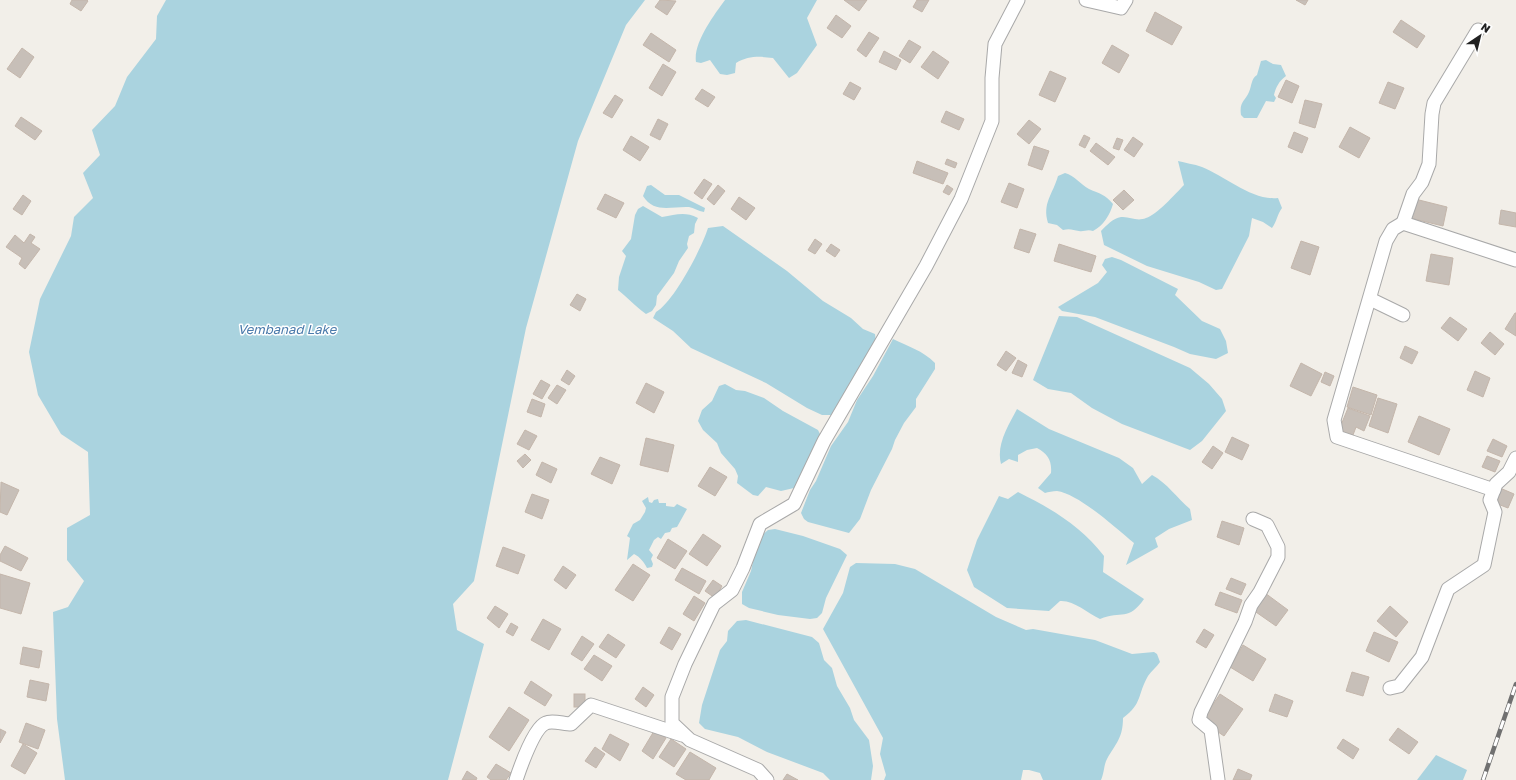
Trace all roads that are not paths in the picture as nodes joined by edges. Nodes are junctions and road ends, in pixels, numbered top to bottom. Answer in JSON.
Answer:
{"nodes":[{"id":1,"x":1018,"y":0,"type":"edge"},
{"id":2,"x":1086,"y":0,"type":"edge"},
{"id":3,"x":1126,"y":0,"type":"edge"},
{"id":4,"x":1478,"y":30,"type":"dead end"},
{"id":5,"x":1404,"y":223,"type":"junction"},
{"id":6,"x":1516,"y":260,"type":"edge"},
{"id":7,"x":1370,"y":299,"type":"junction"},
{"id":8,"x":1403,"y":315,"type":"dead end"},
{"id":9,"x":1516,"y":458,"type":"edge"},
{"id":10,"x":1494,"y":490,"type":"junction"},
{"id":11,"x":1253,"y":519,"type":"dead end"},
{"id":12,"x":1390,"y":688,"type":"dead end"},
{"id":13,"x":686,"y":736,"type":"junction"},
{"id":14,"x":516,"y":780,"type":"edge"},
{"id":15,"x":767,"y":780,"type":"edge"},
{"id":16,"x":1218,"y":780,"type":"edge"}],
"edges":[{"from":1,"to":13,"type":"street"},
{"from":2,"to":3,"type":"street"},
{"from":4,"to":5,"type":"street"},
{"from":5,"to":6,"type":"street"},
{"from":5,"to":7,"type":"street"},
{"from":7,"to":8,"type":"street"},
{"from":7,"to":10,"type":"street"},
{"from":9,"to":10,"type":"street"},
{"from":10,"to":12,"type":"street"},
{"from":11,"to":16,"type":"street"},
{"from":13,"to":14,"type":"street"},
{"from":13,"to":15,"type":"street"}]}
